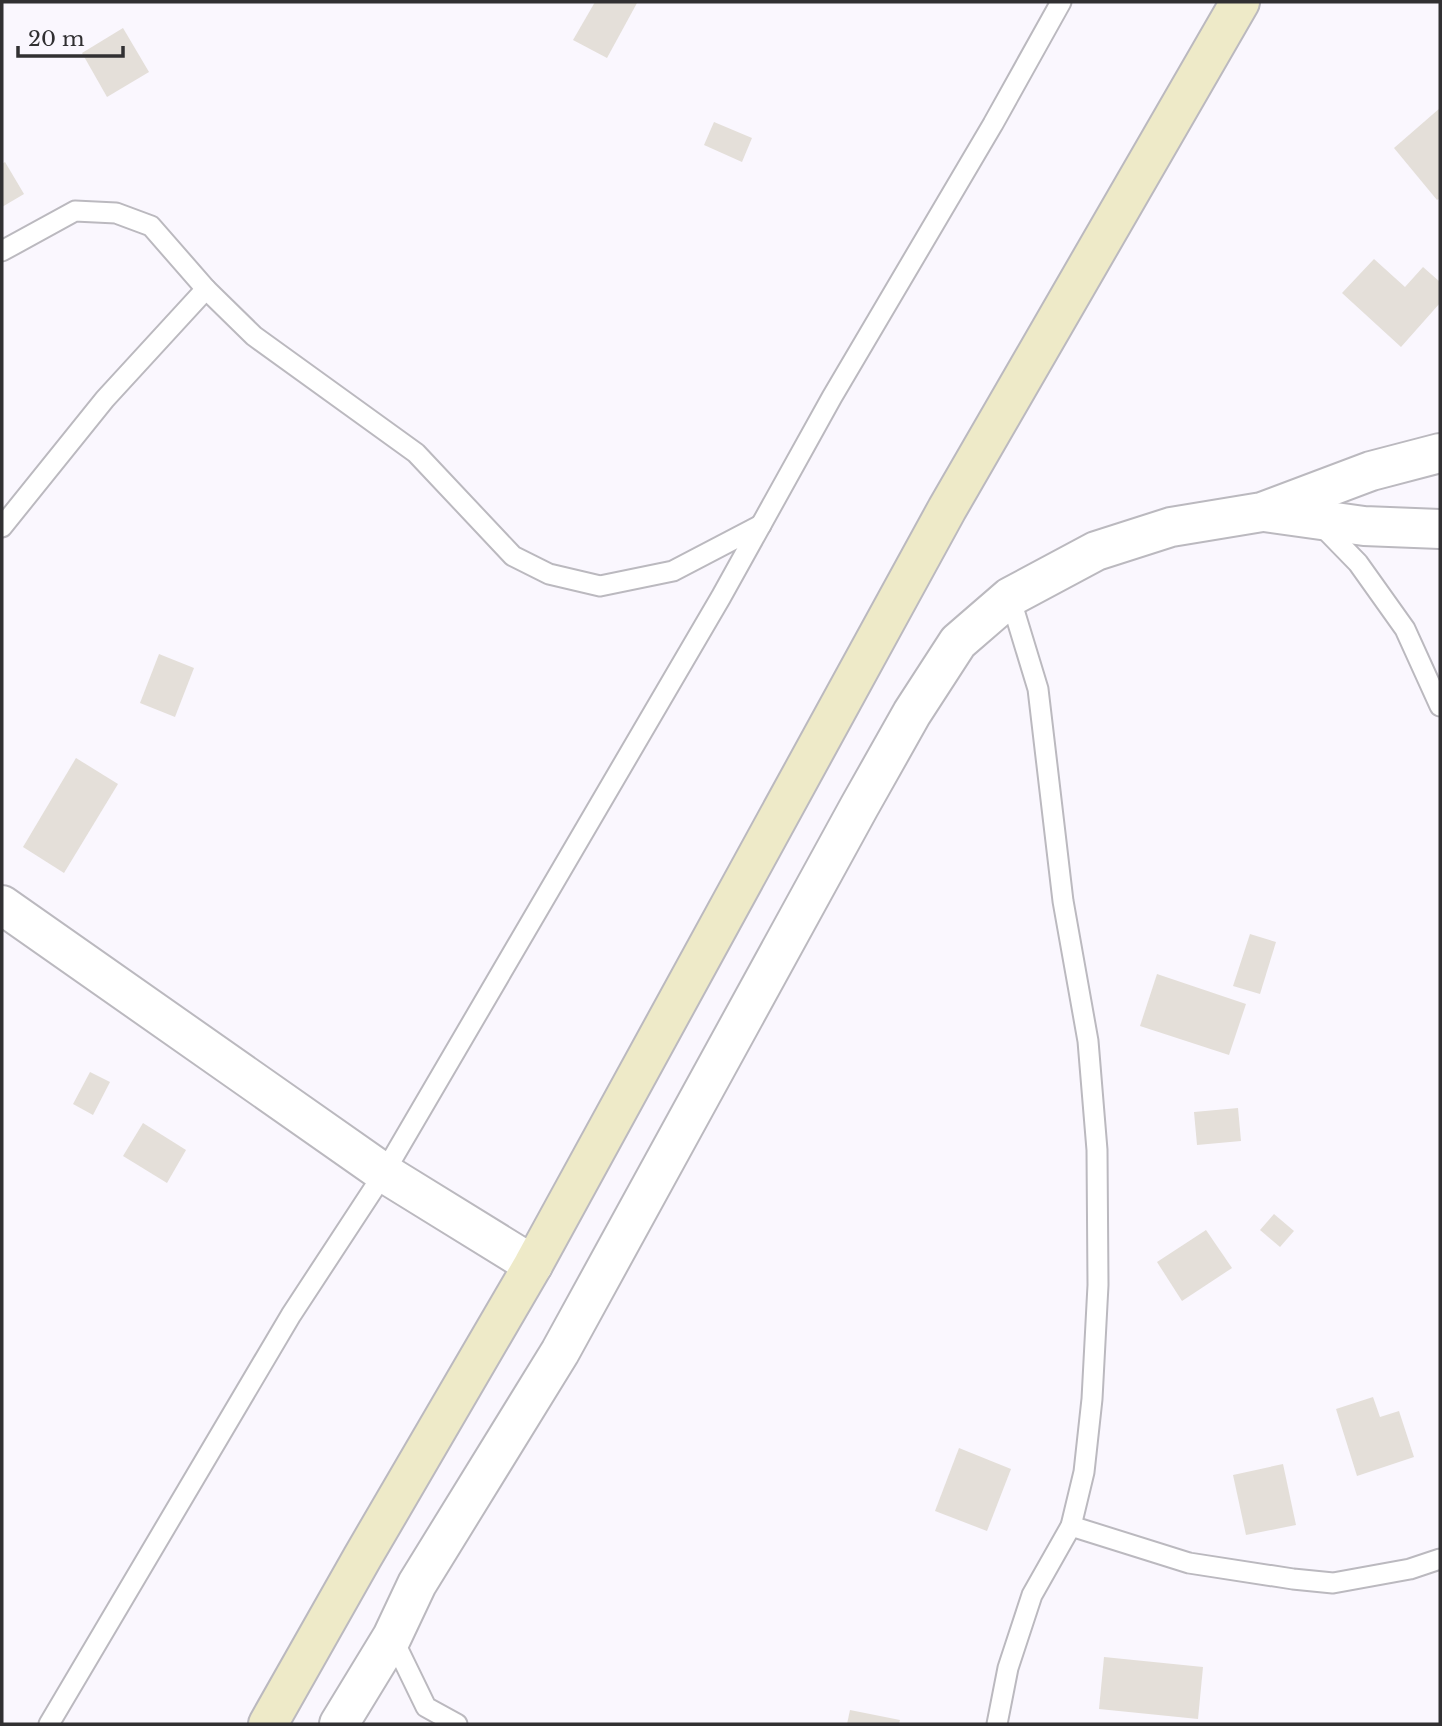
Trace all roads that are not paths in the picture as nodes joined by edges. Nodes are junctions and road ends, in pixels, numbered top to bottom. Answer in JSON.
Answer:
{"nodes":[{"id":1,"x":1061,"y":2,"type":"edge"},
{"id":2,"x":1240,"y":2,"type":"edge"},
{"id":3,"x":2,"y":251,"type":"edge"},
{"id":4,"x":206,"y":289,"type":"junction"},
{"id":5,"x":1440,"y":453,"type":"edge"},
{"id":6,"x":1262,"y":512,"type":"junction"},
{"id":7,"x":1316,"y":520,"type":"junction"},
{"id":8,"x":761,"y":526,"type":"junction"},
{"id":9,"x":2,"y":527,"type":"edge"},
{"id":10,"x":1440,"y":529,"type":"edge"},
{"id":11,"x":1010,"y":597,"type":"junction"},
{"id":12,"x":1440,"y":706,"type":"edge"},
{"id":13,"x":2,"y":905,"type":"edge"},
{"id":14,"x":384,"y":1173,"type":"junction"},
{"id":15,"x":533,"y":1265,"type":"junction"},
{"id":16,"x":1071,"y":1526,"type":"junction"},
{"id":17,"x":1440,"y":1559,"type":"edge"},
{"id":18,"x":392,"y":1637,"type":"junction"},
{"id":19,"x":427,"y":1716,"type":"edge"},
{"id":20,"x":49,"y":1724,"type":"edge"},
{"id":21,"x":268,"y":1724,"type":"edge"},
{"id":22,"x":339,"y":1724,"type":"edge"},
{"id":23,"x":457,"y":1724,"type":"edge"},
{"id":24,"x":997,"y":1724,"type":"edge"}],
"edges":[{"from":1,"to":8,"type":"lane"},
{"from":2,"to":15,"type":"main road"},
{"from":3,"to":4,"type":"lane"},
{"from":4,"to":8,"type":"lane"},
{"from":4,"to":9,"type":"lane"},
{"from":5,"to":6,"type":"street"},
{"from":6,"to":7,"type":"street"},
{"from":6,"to":11,"type":"street"},
{"from":7,"to":10,"type":"street"},
{"from":7,"to":12,"type":"lane"},
{"from":8,"to":14,"type":"lane"},
{"from":11,"to":16,"type":"lane"},
{"from":11,"to":18,"type":"street"},
{"from":13,"to":14,"type":"street"},
{"from":14,"to":15,"type":"street"},
{"from":14,"to":20,"type":"lane"},
{"from":15,"to":21,"type":"main road"},
{"from":16,"to":17,"type":"lane"},
{"from":16,"to":24,"type":"lane"},
{"from":18,"to":19,"type":"lane"},
{"from":18,"to":22,"type":"street"},
{"from":19,"to":23,"type":"lane"}]}
